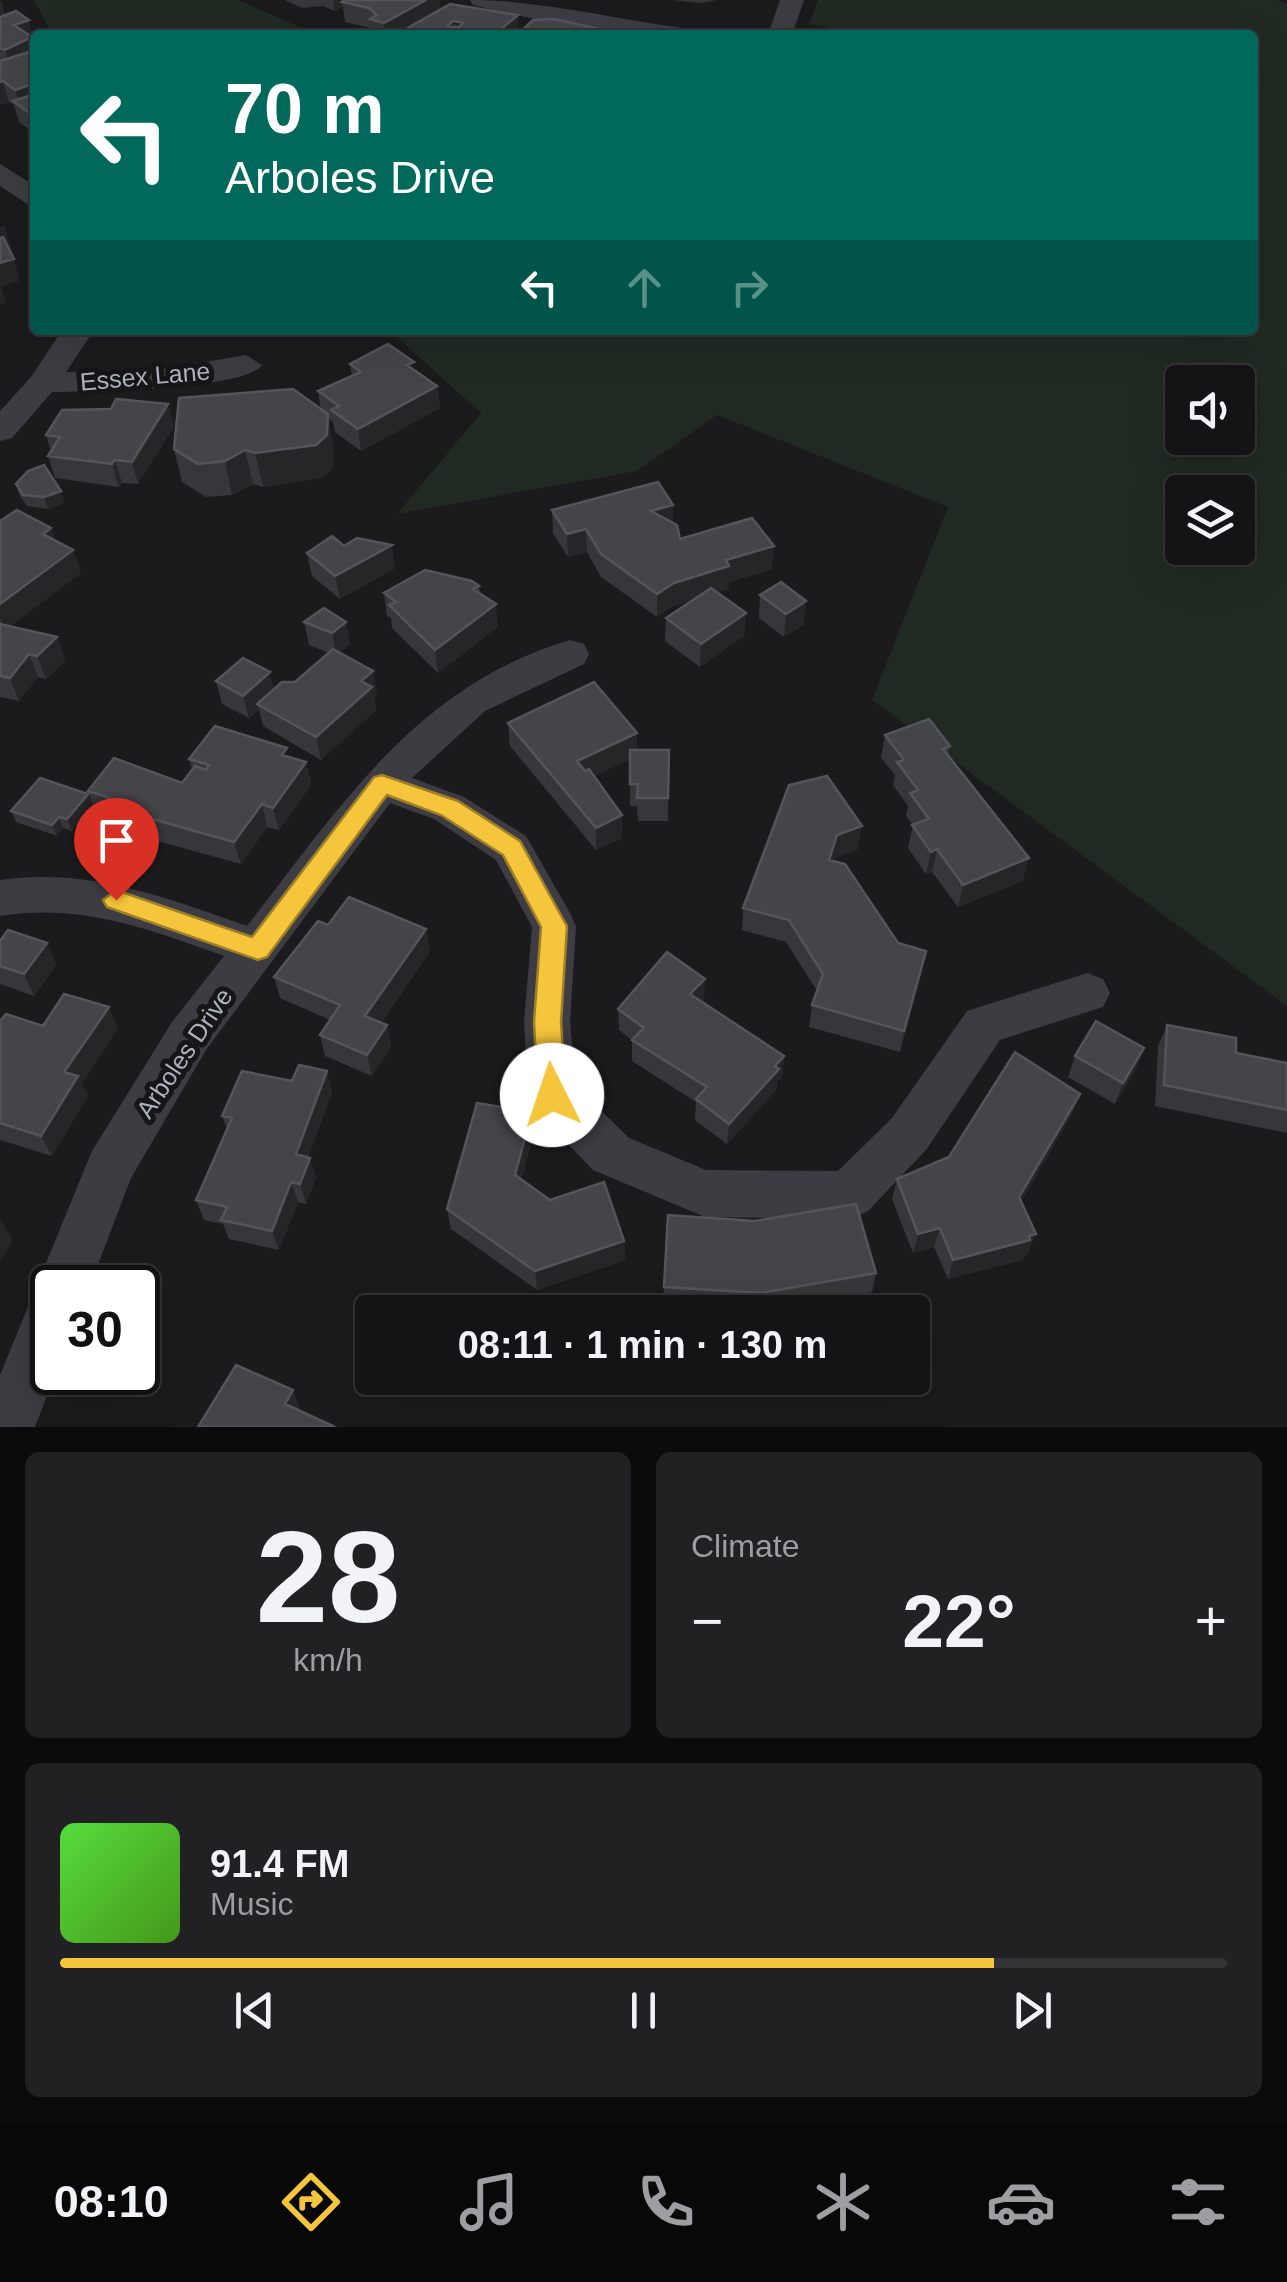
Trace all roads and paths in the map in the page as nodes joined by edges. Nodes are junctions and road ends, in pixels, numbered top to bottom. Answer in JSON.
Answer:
{"nodes":[{"id":1,"x":482,"y":0,"type":"edge"},
{"id":2,"x":792,"y":0,"type":"edge"},
{"id":3,"x":644,"y":30,"type":"edge"},
{"id":4,"x":782,"y":30,"type":"edge"},
{"id":5,"x":0,"y":172,"type":"edge"},
{"id":6,"x":30,"y":196,"type":"edge"},
{"id":7,"x":75,"y":335,"type":"edge"},
{"id":8,"x":246,"y":366,"type":"dead end"},
{"id":9,"x":43,"y":383,"type":"junction"},
{"id":10,"x":0,"y":430,"type":"edge"},
{"id":11,"x":570,"y":654,"type":"dead end"},
{"id":12,"x":382,"y":784,"type":"junction"},
{"id":13,"x":0,"y":898,"type":"edge"},
{"id":14,"x":258,"y":949,"type":"junction"},
{"id":15,"x":1087,"y":993,"type":"dead end"},
{"id":16,"x":71,"y":1265,"type":"edge"},
{"id":17,"x":30,"y":1367,"type":"edge"},
{"id":18,"x":6,"y":1427,"type":"edge"}],
"edges":[{"from":1,"to":3,"type":"street"},
{"from":2,"to":4,"type":"street"},
{"from":5,"to":6,"type":"street"},
{"from":7,"to":9,"type":"street"},
{"from":8,"to":9,"type":"street","name":"Essex Lane"},
{"from":9,"to":10,"type":"street"},
{"from":11,"to":12,"type":"street","name":"Arboles Drive"},
{"from":12,"to":14,"type":"street","name":"Arboles Drive"},
{"from":12,"to":15,"type":"street"},
{"from":13,"to":14,"type":"street"},
{"from":14,"to":16,"type":"street","name":"Arboles Drive"},
{"from":17,"to":18,"type":"street"}]}
